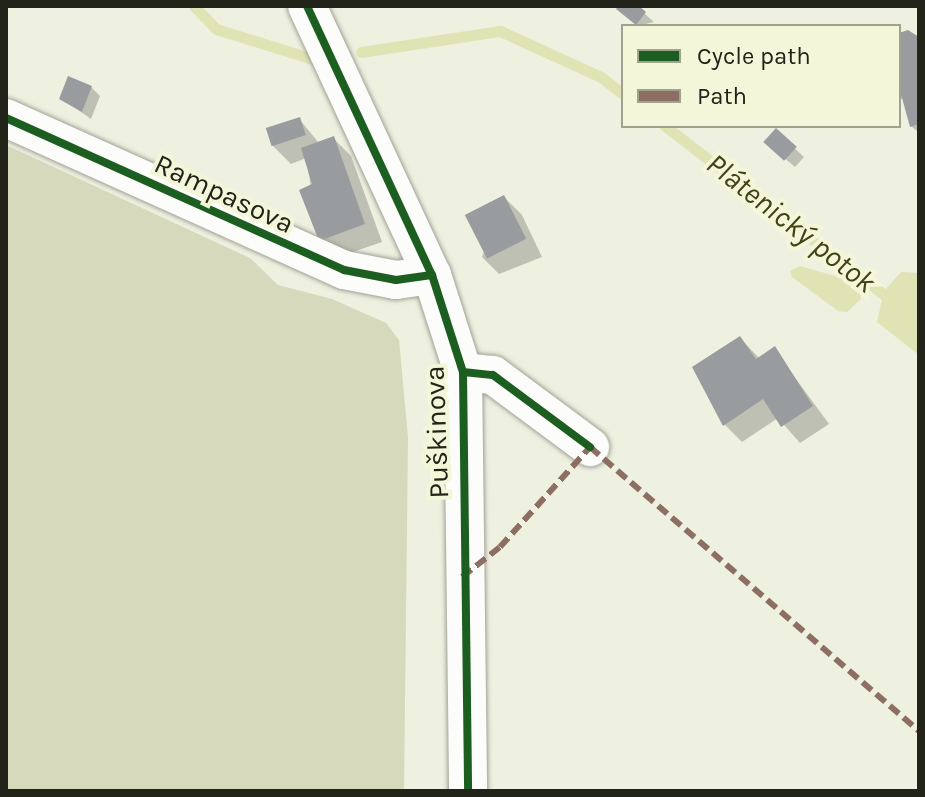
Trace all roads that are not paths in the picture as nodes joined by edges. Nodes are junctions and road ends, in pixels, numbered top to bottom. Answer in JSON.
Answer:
{"nodes":[{"id":1,"x":307,"y":6,"type":"edge"},
{"id":2,"x":6,"y":118,"type":"edge"},
{"id":3,"x":432,"y":275,"type":"junction"},
{"id":4,"x":463,"y":372,"type":"junction"},
{"id":5,"x":590,"y":447,"type":"dead end"},
{"id":6,"x":468,"y":791,"type":"edge"}],
"edges":[{"from":1,"to":3,"type":"street","name":"Puškinova"},
{"from":2,"to":3,"type":"street","name":"Rampasova"},
{"from":3,"to":4,"type":"street","name":"Puškinova"},
{"from":4,"to":5,"type":"street"},
{"from":4,"to":6,"type":"street","name":"Puškinova"}]}
